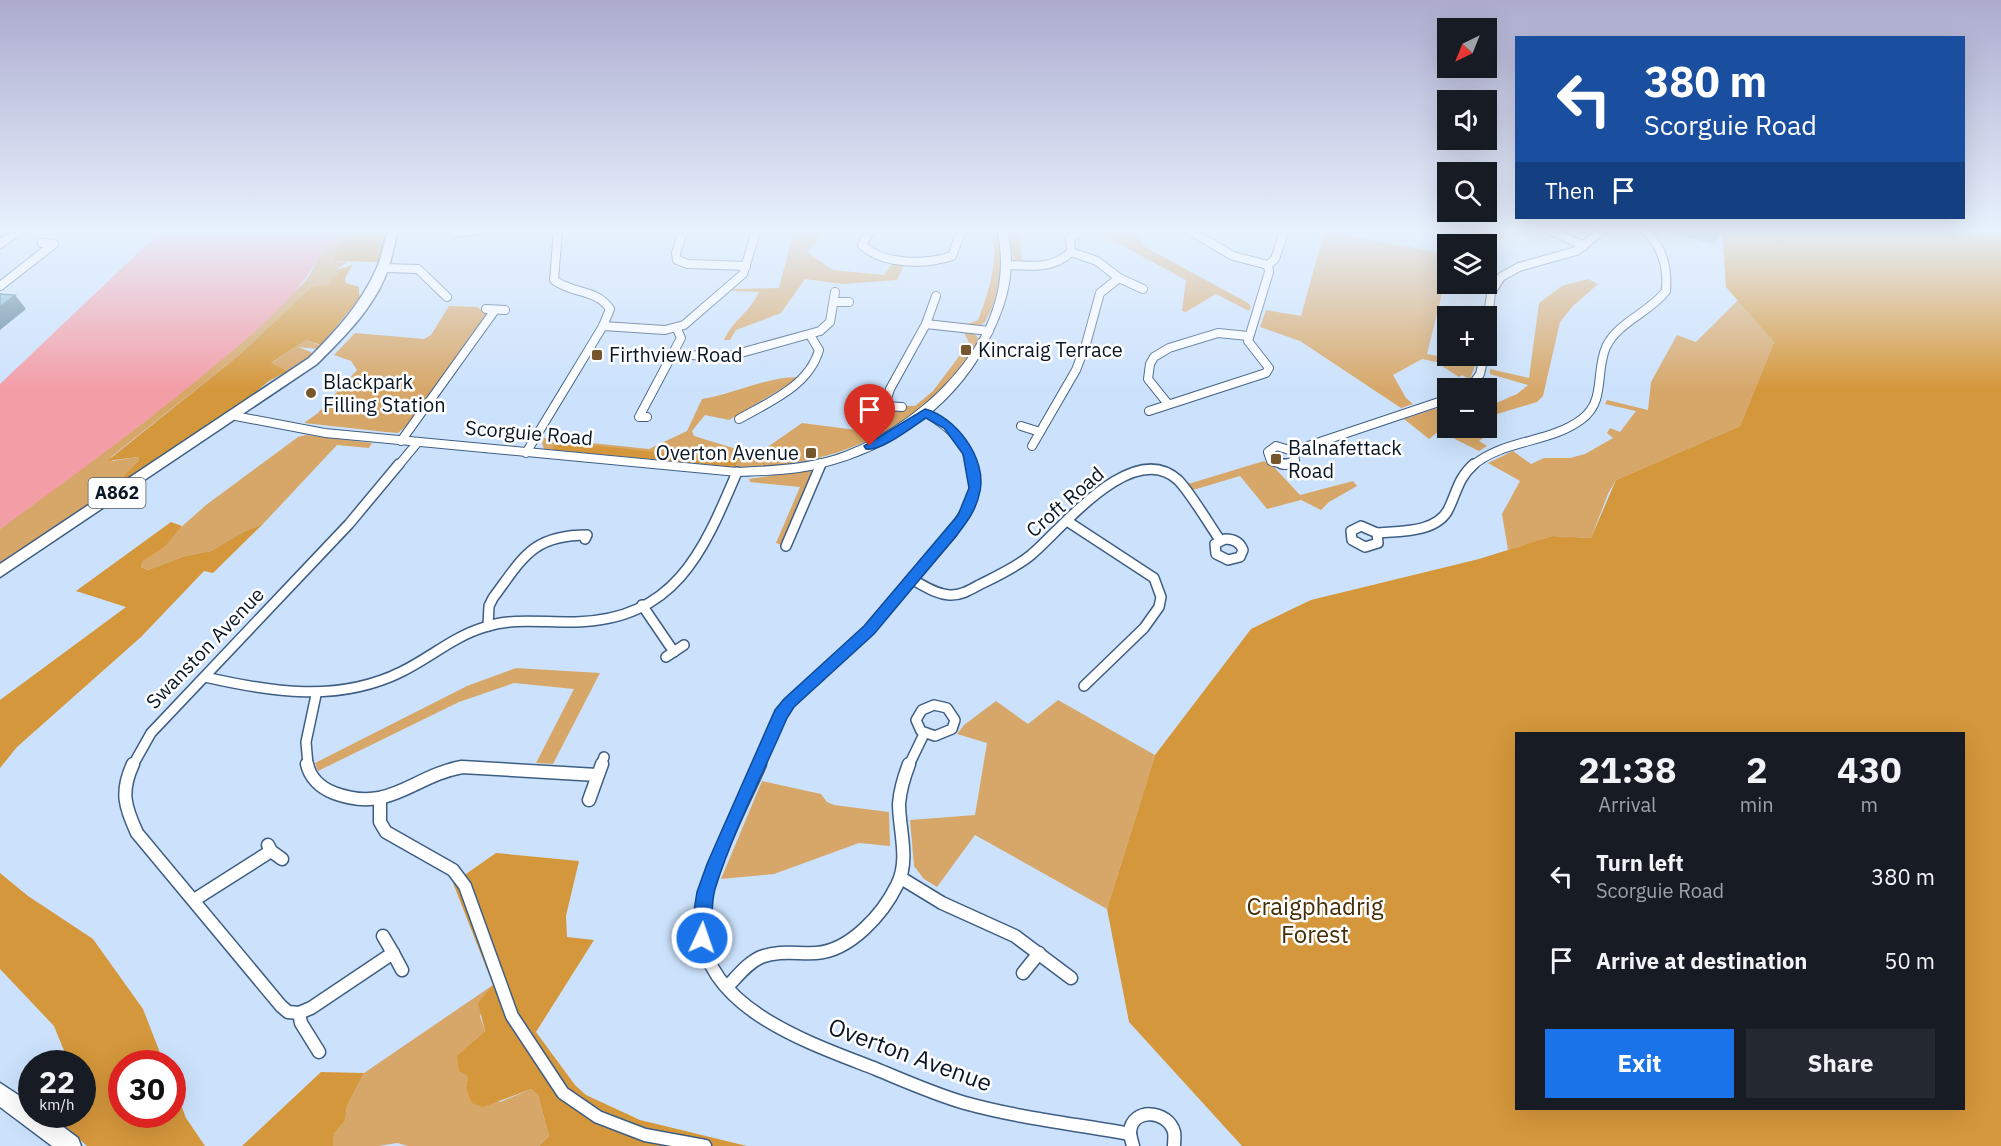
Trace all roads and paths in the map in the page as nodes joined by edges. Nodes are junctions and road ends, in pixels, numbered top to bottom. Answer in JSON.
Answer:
{"nodes":[{"id":1,"x":375,"y":282,"type":"edge"},
{"id":2,"x":432,"y":282,"type":"edge"},
{"id":3,"x":558,"y":282,"type":"edge"},
{"id":4,"x":734,"y":282,"type":"edge"},
{"id":5,"x":1004,"y":282,"type":"edge"},
{"id":6,"x":1113,"y":282,"type":"edge"},
{"id":7,"x":1129,"y":282,"type":"edge"},
{"id":8,"x":1266,"y":282,"type":"edge"},
{"id":9,"x":1498,"y":282,"type":"edge"},
{"id":10,"x":1666,"y":282,"type":"edge"},
{"id":11,"x":1143,"y":289,"type":"dead end"},
{"id":12,"x":835,"y":292,"type":"dead end"},
{"id":13,"x":936,"y":296,"type":"dead end"},
{"id":14,"x":447,"y":297,"type":"dead end"},
{"id":15,"x":834,"y":302,"type":"junction"},
{"id":16,"x":849,"y":302,"type":"dead end"},
{"id":17,"x":1489,"y":306,"type":"edge"},
{"id":18,"x":505,"y":310,"type":"dead end"},
{"id":19,"x":926,"y":324,"type":"junction"},
{"id":20,"x":603,"y":326,"type":"junction"},
{"id":21,"x":677,"y":329,"type":"junction"},
{"id":22,"x":989,"y":331,"type":"junction"},
{"id":23,"x":810,"y":335,"type":"junction"},
{"id":24,"x":1248,"y":336,"type":"junction"},
{"id":25,"x":672,"y":354,"type":"junction"},
{"id":26,"x":1437,"y":403,"type":"edge"},
{"id":27,"x":1168,"y":404,"type":"junction"},
{"id":28,"x":884,"y":406,"type":"junction"},
{"id":29,"x":902,"y":407,"type":"dead end"},
{"id":30,"x":752,"y":411,"type":"junction"},
{"id":31,"x":1149,"y":411,"type":"dead end"},
{"id":32,"x":925,"y":412,"type":"junction"},
{"id":33,"x":235,"y":416,"type":"junction"},
{"id":34,"x":647,"y":417,"type":"dead end"},
{"id":35,"x":762,"y":418,"type":"dead end"},
{"id":36,"x":739,"y":419,"type":"dead end"},
{"id":37,"x":880,"y":421,"type":"dead end"},
{"id":38,"x":1021,"y":426,"type":"dead end"},
{"id":39,"x":1040,"y":432,"type":"junction"},
{"id":40,"x":401,"y":441,"type":"junction"},
{"id":41,"x":418,"y":442,"type":"junction"},
{"id":42,"x":1032,"y":446,"type":"dead end"},
{"id":43,"x":1293,"y":451,"type":"dead end"},
{"id":44,"x":526,"y":453,"type":"junction"},
{"id":45,"x":821,"y":463,"type":"junction"},
{"id":46,"x":737,"y":472,"type":"junction"},
{"id":47,"x":1066,"y":521,"type":"junction"},
{"id":48,"x":1377,"y":533,"type":"dead end"},
{"id":49,"x":585,"y":539,"type":"dead end"},
{"id":50,"x":1220,"y":540,"type":"dead end"},
{"id":51,"x":786,"y":546,"type":"dead end"},
{"id":52,"x":0,"y":572,"type":"edge"},
{"id":53,"x":911,"y":579,"type":"junction"},
{"id":54,"x":642,"y":604,"type":"junction"},
{"id":55,"x":488,"y":626,"type":"junction"},
{"id":56,"x":684,"y":645,"type":"dead end"},
{"id":57,"x":205,"y":677,"type":"junction"},
{"id":58,"x":1084,"y":686,"type":"dead end"},
{"id":59,"x":316,"y":694,"type":"junction"},
{"id":60,"x":924,"y":735,"type":"dead end"},
{"id":61,"x":604,"y":758,"type":"dead end"},
{"id":62,"x":597,"y":775,"type":"junction"},
{"id":63,"x":380,"y":799,"type":"junction"},
{"id":64,"x":589,"y":800,"type":"dead end"},
{"id":65,"x":282,"y":860,"type":"dead end"},
{"id":66,"x":901,"y":878,"type":"junction"},
{"id":67,"x":194,"y":900,"type":"junction"},
{"id":68,"x":383,"y":936,"type":"dead end"},
{"id":69,"x":1040,"y":952,"type":"junction"},
{"id":70,"x":393,"y":953,"type":"junction"},
{"id":71,"x":402,"y":970,"type":"dead end"},
{"id":72,"x":1023,"y":973,"type":"dead end"},
{"id":73,"x":1071,"y":978,"type":"dead end"},
{"id":74,"x":727,"y":987,"type":"junction"},
{"id":75,"x":299,"y":1013,"type":"junction"},
{"id":76,"x":319,"y":1052,"type":"dead end"},
{"id":77,"x":0,"y":1094,"type":"edge"},
{"id":78,"x":1131,"y":1140,"type":"edge"},
{"id":79,"x":70,"y":1146,"type":"edge"},
{"id":80,"x":705,"y":1146,"type":"edge"},
{"id":81,"x":1174,"y":1146,"type":"edge"}],
"edges":[{"from":1,"to":33,"type":"main road","number":"A862"},
{"from":2,"to":14,"type":"street"},
{"from":3,"to":20,"type":"street"},
{"from":4,"to":21,"type":"street"},
{"from":5,"to":22,"type":"street","name":"Scorguie Road"},
{"from":6,"to":39,"type":"street"},
{"from":7,"to":11,"type":"street"},
{"from":8,"to":24,"type":"street"},
{"from":9,"to":17,"type":"street"},
{"from":10,"to":48,"type":"street"},
{"from":12,"to":15,"type":"street"},
{"from":13,"to":19,"type":"street"},
{"from":15,"to":16,"type":"street"},
{"from":15,"to":23,"type":"street"},
{"from":18,"to":40,"type":"street"},
{"from":19,"to":22,"type":"street"},
{"from":19,"to":28,"type":"street"},
{"from":20,"to":21,"type":"street"},
{"from":20,"to":44,"type":"street"},
{"from":21,"to":25,"type":"street"},
{"from":22,"to":32,"type":"street","name":"Scorguie Road"},
{"from":23,"to":25,"type":"street"},
{"from":23,"to":30,"type":"street"},
{"from":24,"to":27,"type":"street"},
{"from":24,"to":27,"type":"street"},
{"from":25,"to":34,"type":"street"},
{"from":26,"to":43,"type":"street"},
{"from":27,"to":31,"type":"street"},
{"from":28,"to":29,"type":"street"},
{"from":28,"to":37,"type":"street"},
{"from":30,"to":35,"type":"street"},
{"from":30,"to":36,"type":"street"},
{"from":32,"to":45,"type":"street","name":"Scorguie Road"},
{"from":32,"to":53,"type":"street","name":"Overton Avenue"},
{"from":33,"to":40,"type":"street","name":"Scorguie Road"},
{"from":33,"to":52,"type":"main road","number":"A862"},
{"from":38,"to":39,"type":"street"},
{"from":39,"to":42,"type":"street"},
{"from":40,"to":41,"type":"street","name":"Scorguie Road"},
{"from":41,"to":44,"type":"street","name":"Scorguie Road"},
{"from":41,"to":57,"type":"street","name":"Swanston Avenue"},
{"from":44,"to":46,"type":"street","name":"Scorguie Road"},
{"from":45,"to":46,"type":"street","name":"Scorguie Road"},
{"from":45,"to":51,"type":"street"},
{"from":46,"to":54,"type":"street"},
{"from":47,"to":50,"type":"street","name":"Croft Road"},
{"from":47,"to":53,"type":"street","name":"Croft Road"},
{"from":47,"to":58,"type":"street"},
{"from":49,"to":55,"type":"street"},
{"from":53,"to":74,"type":"street","name":"Overton Avenue"},
{"from":54,"to":55,"type":"street"},
{"from":54,"to":56,"type":"street"},
{"from":55,"to":59,"type":"street"},
{"from":57,"to":59,"type":"street"},
{"from":57,"to":67,"type":"street","name":"Swanston Avenue"},
{"from":59,"to":63,"type":"street"},
{"from":60,"to":66,"type":"street"},
{"from":61,"to":62,"type":"street"},
{"from":62,"to":63,"type":"street"},
{"from":62,"to":64,"type":"street"},
{"from":63,"to":80,"type":"street"},
{"from":65,"to":67,"type":"street"},
{"from":66,"to":69,"type":"street"},
{"from":66,"to":74,"type":"street"},
{"from":67,"to":75,"type":"street","name":"Swanston Avenue"},
{"from":68,"to":70,"type":"street"},
{"from":69,"to":72,"type":"street"},
{"from":69,"to":73,"type":"street"},
{"from":70,"to":71,"type":"street"},
{"from":70,"to":75,"type":"street"},
{"from":74,"to":78,"type":"street","name":"Overton Avenue"},
{"from":75,"to":76,"type":"street"},
{"from":77,"to":79,"type":"main road"},
{"from":78,"to":81,"type":"street","name":"Overton Avenue"}]}
